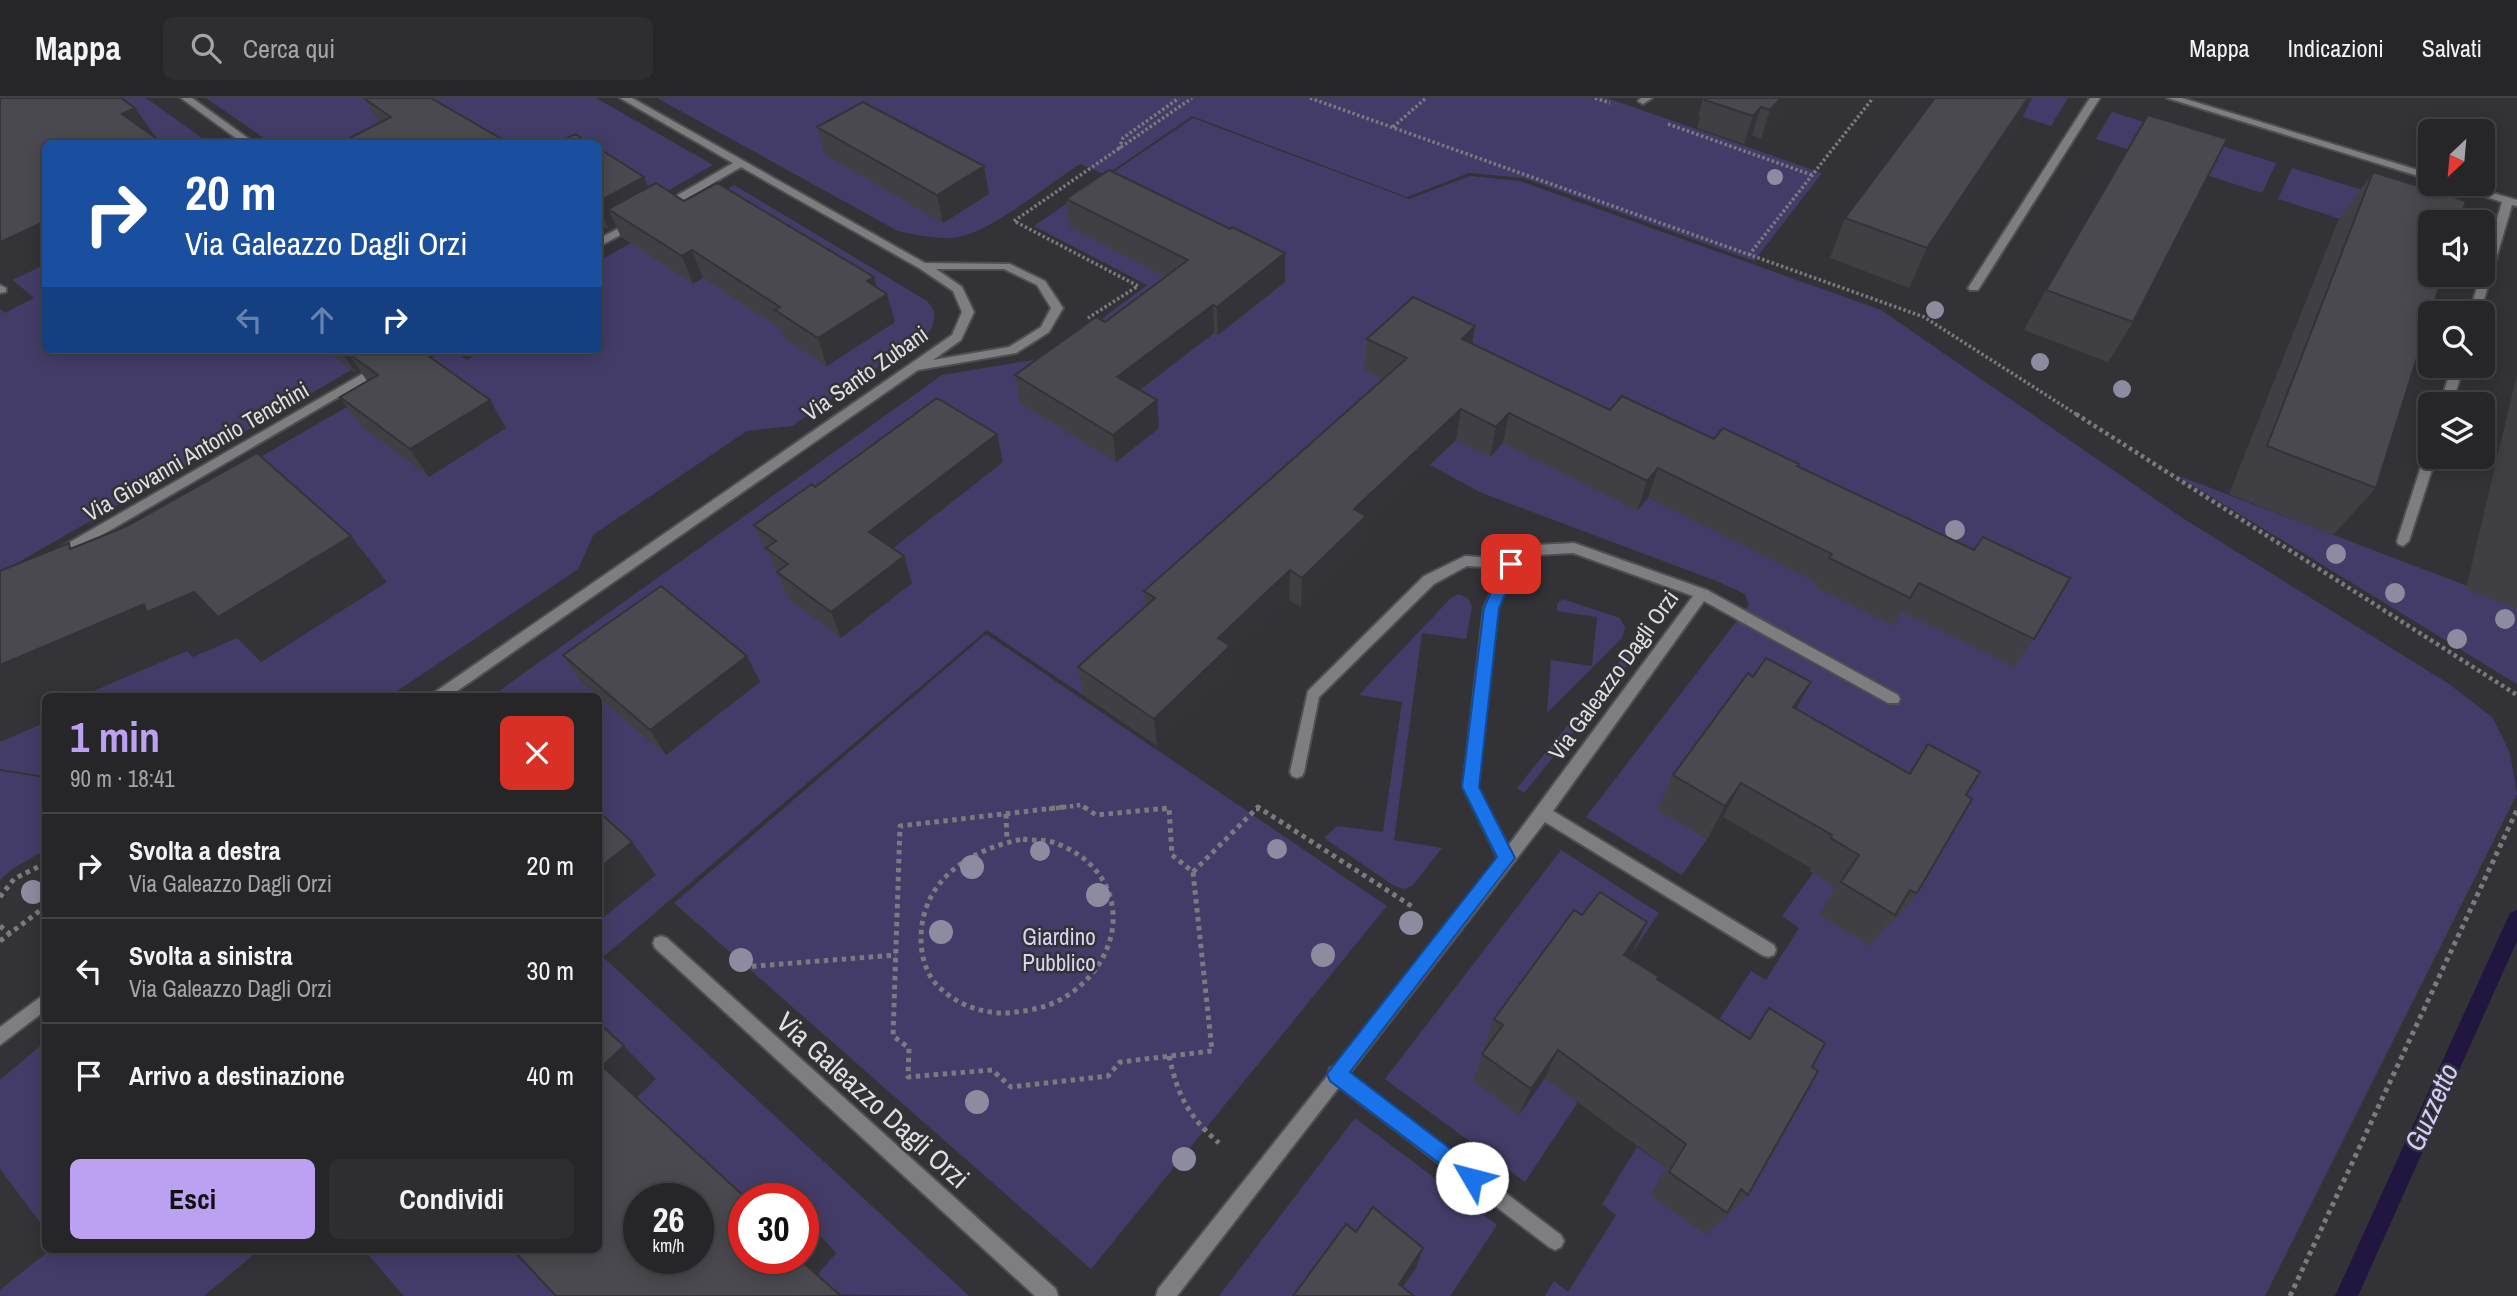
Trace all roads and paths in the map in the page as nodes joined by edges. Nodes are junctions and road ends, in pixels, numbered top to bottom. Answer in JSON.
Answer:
{"nodes":[{"id":1,"x":186,"y":98,"type":"edge"},
{"id":2,"x":625,"y":98,"type":"edge"},
{"id":3,"x":1179,"y":98,"type":"edge"},
{"id":4,"x":1192,"y":98,"type":"edge"},
{"id":5,"x":1310,"y":98,"type":"edge"},
{"id":6,"x":1426,"y":98,"type":"edge"},
{"id":7,"x":1595,"y":98,"type":"edge"},
{"id":8,"x":1873,"y":98,"type":"edge"},
{"id":9,"x":2095,"y":98,"type":"edge"},
{"id":10,"x":2172,"y":98,"type":"edge"},
{"id":11,"x":1621,"y":107,"type":"dead end"},
{"id":12,"x":1659,"y":121,"type":"dead end"},
{"id":13,"x":1393,"y":127,"type":"junction"},
{"id":14,"x":245,"y":140,"type":"edge"},
{"id":15,"x":1119,"y":149,"type":"junction"},
{"id":16,"x":741,"y":163,"type":"junction"},
{"id":17,"x":2418,"y":173,"type":"edge"},
{"id":18,"x":1812,"y":175,"type":"junction"},
{"id":19,"x":2493,"y":196,"type":"edge"},
{"id":20,"x":2513,"y":202,"type":"edge"},
{"id":21,"x":657,"y":211,"type":"edge"},
{"id":22,"x":646,"y":217,"type":"edge"},
{"id":23,"x":1013,"y":221,"type":"dead end"},
{"id":24,"x":602,"y":242,"type":"edge"},
{"id":25,"x":1749,"y":255,"type":"junction"},
{"id":26,"x":923,"y":266,"type":"junction"},
{"id":27,"x":1974,"y":288,"type":"dead end"},
{"id":28,"x":2479,"y":301,"type":"edge"},
{"id":29,"x":406,"y":354,"type":"edge"},
{"id":30,"x":913,"y":367,"type":"junction"},
{"id":31,"x":2426,"y":469,"type":"edge"},
{"id":32,"x":2403,"y":541,"type":"dead end"},
{"id":33,"x":47,"y":561,"type":"edge"},
{"id":34,"x":1511,"y":564,"type":"junction"},
{"id":35,"x":1702,"y":594,"type":"junction"},
{"id":36,"x":444,"y":693,"type":"edge"},
{"id":37,"x":2517,"y":695,"type":"edge"},
{"id":38,"x":1893,"y":699,"type":"dead end"},
{"id":39,"x":1297,"y":772,"type":"dead end"},
{"id":40,"x":2517,"y":810,"type":"edge"},
{"id":41,"x":1543,"y":813,"type":"junction"},
{"id":42,"x":1006,"y":814,"type":"junction"},
{"id":43,"x":1007,"y":841,"type":"junction"},
{"id":44,"x":1506,"y":858,"type":"junction"},
{"id":45,"x":42,"y":865,"type":"edge"},
{"id":46,"x":1193,"y":872,"type":"junction"},
{"id":47,"x":0,"y":897,"type":"edge"},
{"id":48,"x":1413,"y":907,"type":"dead end"},
{"id":49,"x":42,"y":909,"type":"edge"},
{"id":50,"x":0,"y":926,"type":"edge"},
{"id":51,"x":10,"y":934,"type":"junction"},
{"id":52,"x":0,"y":941,"type":"edge"},
{"id":53,"x":661,"y":943,"type":"dead end"},
{"id":54,"x":1768,"y":950,"type":"dead end"},
{"id":55,"x":896,"y":956,"type":"junction"},
{"id":56,"x":738,"y":967,"type":"dead end"},
{"id":57,"x":42,"y":1003,"type":"edge"},
{"id":58,"x":0,"y":1037,"type":"edge"},
{"id":59,"x":1169,"y":1056,"type":"junction"},
{"id":60,"x":1336,"y":1074,"type":"junction"},
{"id":61,"x":1219,"y":1143,"type":"dead end"},
{"id":62,"x":1555,"y":1241,"type":"dead end"},
{"id":63,"x":1049,"y":1296,"type":"edge"},
{"id":64,"x":1165,"y":1296,"type":"edge"},
{"id":65,"x":2290,"y":1296,"type":"edge"}],
"edges":[{"from":1,"to":14,"type":"street"},
{"from":2,"to":16,"type":"street","name":"Via Santo Zubani"},
{"from":3,"to":15,"type":"path"},
{"from":4,"to":15,"type":"path"},
{"from":5,"to":13,"type":"path"},
{"from":6,"to":13,"type":"path"},
{"from":7,"to":11,"type":"path"},
{"from":8,"to":18,"type":"path"},
{"from":9,"to":27,"type":"street"},
{"from":10,"to":17,"type":"street"},
{"from":12,"to":18,"type":"path"},
{"from":13,"to":25,"type":"path"},
{"from":15,"to":23,"type":"path"},
{"from":16,"to":21,"type":"street"},
{"from":16,"to":26,"type":"street","name":"Via Santo Zubani"},
{"from":18,"to":25,"type":"path"},
{"from":19,"to":20,"type":"street"},
{"from":20,"to":28,"type":"street"},
{"from":22,"to":24,"type":"street"},
{"from":25,"to":37,"type":"path"},
{"from":26,"to":30,"type":"street","name":"Via Santo Zubani"},
{"from":26,"to":30,"type":"street"},
{"from":29,"to":33,"type":"street","name":"Via Giovanni Antonio Tenchini"},
{"from":30,"to":36,"type":"street","name":"Via Santo Zubani"},
{"from":31,"to":32,"type":"street"},
{"from":34,"to":35,"type":"street","name":"Via Galeazzo Dagli Orzi"},
{"from":34,"to":39,"type":"street","name":"Via Galeazzo Dagli Orzi"},
{"from":34,"to":44,"type":"street"},
{"from":35,"to":38,"type":"street"},
{"from":35,"to":41,"type":"street","name":"Via Galeazzo Dagli Orzi"},
{"from":40,"to":65,"type":"path"},
{"from":41,"to":44,"type":"street","name":"Via Galeazzo Dagli Orzi"},
{"from":41,"to":54,"type":"street"},
{"from":42,"to":43,"type":"path"},
{"from":42,"to":46,"type":"path"},
{"from":42,"to":55,"type":"path"},
{"from":43,"to":43,"type":"path"},
{"from":44,"to":60,"type":"street","name":"Via Galeazzo Dagli Orzi"},
{"from":45,"to":47,"type":"path"},
{"from":46,"to":48,"type":"path"},
{"from":46,"to":59,"type":"path"},
{"from":49,"to":51,"type":"path"},
{"from":50,"to":51,"type":"path"},
{"from":51,"to":52,"type":"path"},
{"from":53,"to":63,"type":"street","name":"Via Galeazzo Dagli Orzi"},
{"from":55,"to":56,"type":"path"},
{"from":55,"to":59,"type":"path"},
{"from":57,"to":58,"type":"street"},
{"from":59,"to":61,"type":"path"},
{"from":60,"to":62,"type":"street"},
{"from":60,"to":64,"type":"street","name":"Via Galeazzo Dagli Orzi"}]}
